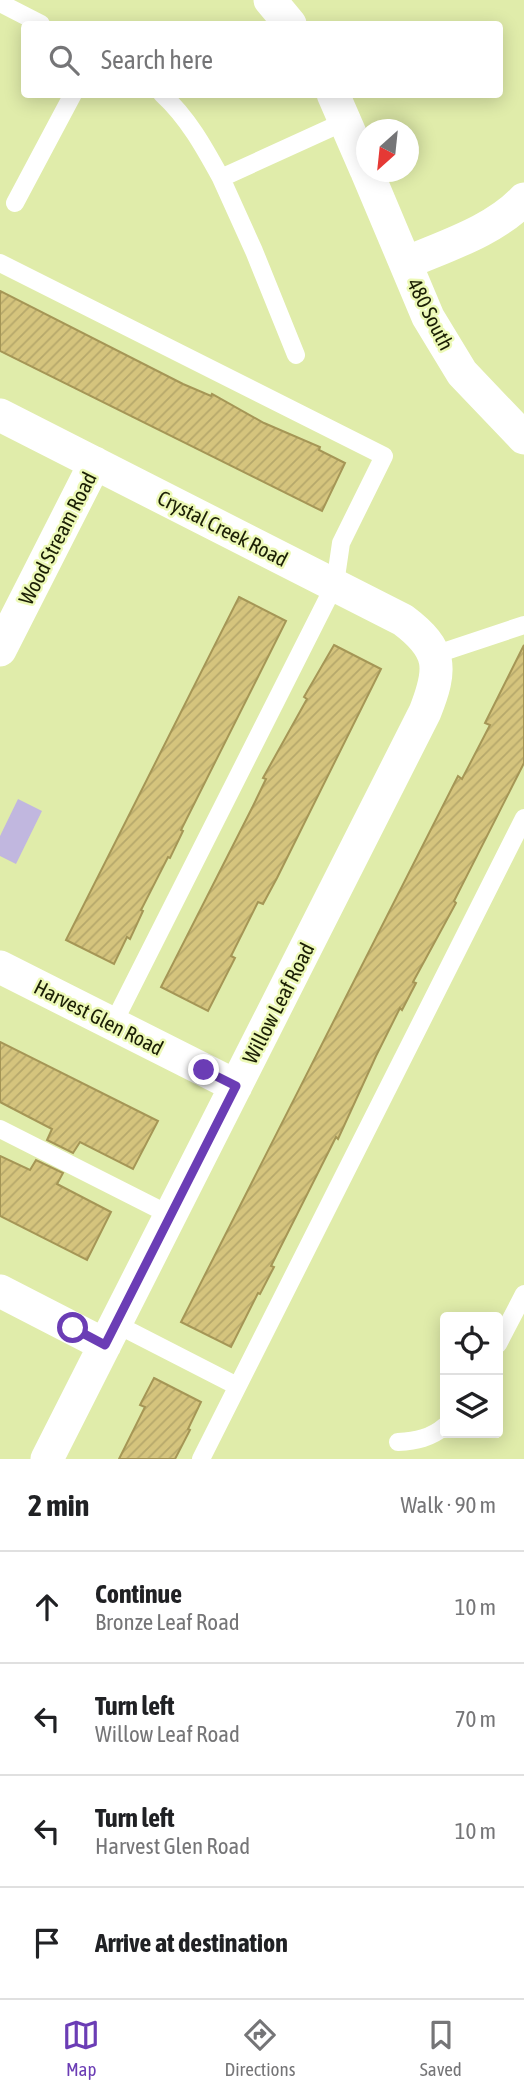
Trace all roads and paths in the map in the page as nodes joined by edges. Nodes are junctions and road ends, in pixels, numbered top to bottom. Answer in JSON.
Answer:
{"nodes":[{"id":1,"x":270,"y":0,"type":"edge"},
{"id":2,"x":0,"y":3,"type":"edge"},
{"id":3,"x":35,"y":21,"type":"edge"},
{"id":4,"x":288,"y":21,"type":"edge"},
{"id":5,"x":71,"y":98,"type":"edge"},
{"id":6,"x":166,"y":98,"type":"edge"},
{"id":7,"x":339,"y":108,"type":"edge"},
{"id":8,"x":356,"y":146,"type":"edge"},
{"id":9,"x":221,"y":178,"type":"junction"},
{"id":10,"x":372,"y":182,"type":"edge"},
{"id":11,"x":524,"y":199,"type":"edge"},
{"id":12,"x":15,"y":203,"type":"dead end"},
{"id":13,"x":0,"y":263,"type":"edge"},
{"id":14,"x":405,"y":263,"type":"junction"},
{"id":15,"x":296,"y":355,"type":"dead end"},
{"id":16,"x":0,"y":415,"type":"edge"},
{"id":17,"x":522,"y":433,"type":"edge"},
{"id":18,"x":95,"y":463,"type":"junction"},
{"id":19,"x":335,"y":584,"type":"junction"},
{"id":20,"x":524,"y":625,"type":"edge"},
{"id":21,"x":0,"y":650,"type":"edge"},
{"id":22,"x":434,"y":655,"type":"junction"},
{"id":23,"x":524,"y":818,"type":"edge"},
{"id":24,"x":0,"y":967,"type":"edge"},
{"id":25,"x":113,"y":1024,"type":"junction"},
{"id":26,"x":236,"y":1086,"type":"junction"},
{"id":27,"x":0,"y":1129,"type":"edge"},
{"id":28,"x":170,"y":1215,"type":"junction"},
{"id":29,"x":0,"y":1291,"type":"edge"},
{"id":30,"x":524,"y":1294,"type":"edge"},
{"id":31,"x":110,"y":1334,"type":"junction"},
{"id":32,"x":503,"y":1334,"type":"edge"},
{"id":33,"x":237,"y":1386,"type":"junction"},
{"id":34,"x":440,"y":1430,"type":"edge"},
{"id":35,"x":397,"y":1442,"type":"dead end"},
{"id":36,"x":47,"y":1459,"type":"edge"},
{"id":37,"x":201,"y":1459,"type":"edge"}],
"edges":[{"from":1,"to":4,"type":"street"},
{"from":2,"to":3,"type":"lane"},
{"from":5,"to":12,"type":"lane"},
{"from":6,"to":9,"type":"lane"},
{"from":7,"to":8,"type":"street","name":"480 South"},
{"from":7,"to":9,"type":"lane"},
{"from":9,"to":15,"type":"lane"},
{"from":10,"to":14,"type":"street","name":"480 South"},
{"from":11,"to":14,"type":"street"},
{"from":13,"to":19,"type":"lane"},
{"from":14,"to":17,"type":"street","name":"480 South"},
{"from":16,"to":18,"type":"street","name":"Crystal Creek Road"},
{"from":18,"to":19,"type":"street","name":"Crystal Creek Road"},
{"from":18,"to":21,"type":"street","name":"Wood Stream Road"},
{"from":19,"to":22,"type":"street","name":"Crystal Creek Road"},
{"from":19,"to":25,"type":"lane"},
{"from":20,"to":22,"type":"lane"},
{"from":22,"to":26,"type":"street","name":"Willow Leaf Road"},
{"from":23,"to":33,"type":"lane"},
{"from":24,"to":25,"type":"street","name":"Harvest Glen Road"},
{"from":25,"to":26,"type":"street","name":"Harvest Glen Road"},
{"from":26,"to":28,"type":"street","name":"Willow Leaf Road"},
{"from":27,"to":28,"type":"lane"},
{"from":28,"to":31,"type":"street","name":"Willow Leaf Road"},
{"from":29,"to":31,"type":"street"},
{"from":30,"to":32,"type":"lane"},
{"from":31,"to":33,"type":"lane"},
{"from":31,"to":36,"type":"street","name":"Willow Leaf Road"},
{"from":33,"to":37,"type":"lane"},
{"from":34,"to":35,"type":"lane"}]}
